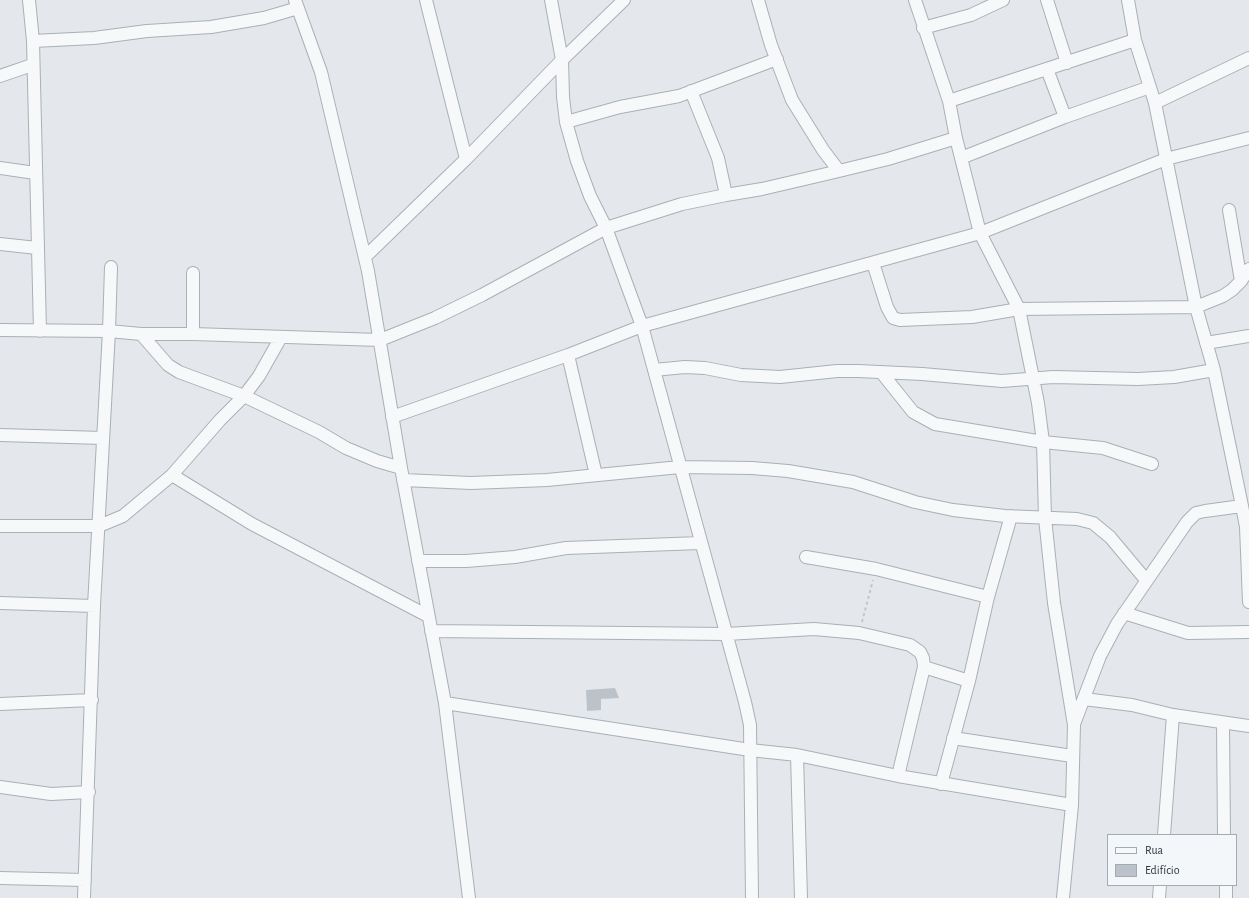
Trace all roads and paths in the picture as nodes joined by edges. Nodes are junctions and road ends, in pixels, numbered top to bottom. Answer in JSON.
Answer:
{"nodes":[{"id":1,"x":29,"y":0,"type":"edge"},
{"id":2,"x":426,"y":0,"type":"edge"},
{"id":3,"x":551,"y":0,"type":"edge"},
{"id":4,"x":624,"y":0,"type":"edge"},
{"id":5,"x":758,"y":0,"type":"edge"},
{"id":6,"x":915,"y":0,"type":"edge"},
{"id":7,"x":1003,"y":0,"type":"edge"},
{"id":8,"x":1047,"y":0,"type":"edge"},
{"id":9,"x":1128,"y":0,"type":"edge"},
{"id":10,"x":296,"y":4,"type":"edge"},
{"id":11,"x":923,"y":28,"type":"junction"},
{"id":12,"x":1135,"y":40,"type":"junction"},
{"id":13,"x":33,"y":42,"type":"junction"},
{"id":14,"x":1249,"y":58,"type":"edge"},
{"id":15,"x":777,"y":59,"type":"junction"},
{"id":16,"x":562,"y":60,"type":"junction"},
{"id":17,"x":1067,"y":63,"type":"junction"},
{"id":18,"x":32,"y":65,"type":"junction"},
{"id":19,"x":1047,"y":69,"type":"junction"},
{"id":20,"x":0,"y":76,"type":"edge"},
{"id":21,"x":1150,"y":87,"type":"junction"},
{"id":22,"x":691,"y":91,"type":"junction"},
{"id":23,"x":949,"y":101,"type":"junction"},
{"id":24,"x":1154,"y":103,"type":"junction"},
{"id":25,"x":1064,"y":117,"type":"junction"},
{"id":26,"x":566,"y":122,"type":"junction"},
{"id":27,"x":956,"y":138,"type":"junction"},
{"id":28,"x":1249,"y":138,"type":"edge"},
{"id":29,"x":961,"y":158,"type":"junction"},
{"id":30,"x":466,"y":159,"type":"junction"},
{"id":31,"x":1166,"y":159,"type":"junction"},
{"id":32,"x":0,"y":168,"type":"edge"},
{"id":33,"x":839,"y":171,"type":"junction"},
{"id":34,"x":35,"y":173,"type":"junction"},
{"id":35,"x":726,"y":195,"type":"junction"},
{"id":36,"x":1229,"y":210,"type":"dead end"},
{"id":37,"x":606,"y":228,"type":"junction"},
{"id":38,"x":980,"y":233,"type":"junction"},
{"id":39,"x":0,"y":244,"type":"edge"},
{"id":40,"x":37,"y":248,"type":"junction"},
{"id":41,"x":365,"y":257,"type":"junction"},
{"id":42,"x":873,"y":263,"type":"junction"},
{"id":43,"x":111,"y":266,"type":"dead end"},
{"id":44,"x":1249,"y":269,"type":"edge"},
{"id":45,"x":192,"y":273,"type":"dead end"},
{"id":46,"x":1241,"y":281,"type":"junction"},
{"id":47,"x":1196,"y":307,"type":"junction"},
{"id":48,"x":1019,"y":309,"type":"junction"},
{"id":49,"x":642,"y":326,"type":"junction"},
{"id":50,"x":0,"y":330,"type":"edge"},
{"id":51,"x":40,"y":331,"type":"junction"},
{"id":52,"x":109,"y":331,"type":"junction"},
{"id":53,"x":141,"y":334,"type":"junction"},
{"id":54,"x":193,"y":334,"type":"junction"},
{"id":55,"x":1249,"y":336,"type":"edge"},
{"id":56,"x":282,"y":337,"type":"junction"},
{"id":57,"x":380,"y":340,"type":"junction"},
{"id":58,"x":1206,"y":343,"type":"junction"},
{"id":59,"x":568,"y":355,"type":"junction"},
{"id":60,"x":654,"y":370,"type":"junction"},
{"id":61,"x":1214,"y":370,"type":"junction"},
{"id":62,"x":881,"y":372,"type":"junction"},
{"id":63,"x":1034,"y":379,"type":"junction"},
{"id":64,"x":244,"y":396,"type":"junction"},
{"id":65,"x":392,"y":417,"type":"junction"},
{"id":66,"x":0,"y":435,"type":"edge"},
{"id":67,"x":103,"y":438,"type":"junction"},
{"id":68,"x":1043,"y":442,"type":"junction"},
{"id":69,"x":1152,"y":464,"type":"dead end"},
{"id":70,"x":680,"y":467,"type":"junction"},
{"id":71,"x":401,"y":468,"type":"junction"},
{"id":72,"x":172,"y":475,"type":"junction"},
{"id":73,"x":596,"y":475,"type":"junction"},
{"id":74,"x":403,"y":480,"type":"junction"},
{"id":75,"x":1242,"y":506,"type":"junction"},
{"id":76,"x":1011,"y":516,"type":"junction"},
{"id":77,"x":1045,"y":518,"type":"junction"},
{"id":78,"x":0,"y":526,"type":"edge"},
{"id":79,"x":99,"y":526,"type":"junction"},
{"id":80,"x":1248,"y":527,"type":"edge"},
{"id":81,"x":700,"y":543,"type":"junction"},
{"id":82,"x":806,"y":556,"type":"dead end"},
{"id":83,"x":418,"y":561,"type":"junction"},
{"id":84,"x":876,"y":569,"type":"junction"},
{"id":85,"x":1146,"y":580,"type":"junction"},
{"id":86,"x":988,"y":597,"type":"junction"},
{"id":87,"x":1249,"y":602,"type":"edge"},
{"id":88,"x":0,"y":603,"type":"edge"},
{"id":89,"x":94,"y":606,"type":"junction"},
{"id":90,"x":1124,"y":613,"type":"junction"},
{"id":91,"x":428,"y":616,"type":"junction"},
{"id":92,"x":431,"y":631,"type":"junction"},
{"id":93,"x":1249,"y":632,"type":"edge"},
{"id":94,"x":859,"y":633,"type":"junction"},
{"id":95,"x":726,"y":634,"type":"junction"},
{"id":96,"x":924,"y":667,"type":"junction"},
{"id":97,"x":969,"y":681,"type":"junction"},
{"id":98,"x":92,"y":700,"type":"junction"},
{"id":99,"x":1084,"y":700,"type":"junction"},
{"id":100,"x":445,"y":703,"type":"junction"},
{"id":101,"x":0,"y":704,"type":"edge"},
{"id":102,"x":1173,"y":715,"type":"junction"},
{"id":103,"x":1223,"y":724,"type":"junction"},
{"id":104,"x":1074,"y":725,"type":"junction"},
{"id":105,"x":1249,"y":726,"type":"edge"},
{"id":106,"x":953,"y":738,"type":"junction"},
{"id":107,"x":750,"y":750,"type":"junction"},
{"id":108,"x":797,"y":756,"type":"junction"},
{"id":109,"x":1072,"y":756,"type":"junction"},
{"id":110,"x":898,"y":776,"type":"junction"},
{"id":111,"x":941,"y":784,"type":"junction"},
{"id":112,"x":0,"y":787,"type":"edge"},
{"id":113,"x":89,"y":792,"type":"junction"},
{"id":114,"x":1072,"y":805,"type":"junction"},
{"id":115,"x":1164,"y":834,"type":"edge"},
{"id":116,"x":1224,"y":834,"type":"edge"},
{"id":117,"x":0,"y":878,"type":"edge"},
{"id":118,"x":85,"y":880,"type":"junction"},
{"id":119,"x":1160,"y":886,"type":"edge"},
{"id":120,"x":1226,"y":886,"type":"edge"},
{"id":121,"x":84,"y":898,"type":"edge"},
{"id":122,"x":469,"y":898,"type":"edge"},
{"id":123,"x":752,"y":898,"type":"edge"},
{"id":124,"x":801,"y":898,"type":"edge"},
{"id":125,"x":1063,"y":898,"type":"edge"},
{"id":126,"x":1159,"y":898,"type":"edge"},
{"id":127,"x":1226,"y":898,"type":"edge"}],
"edges":[{"from":1,"to":13,"type":"street"},
{"from":2,"to":30,"type":"street"},
{"from":3,"to":16,"type":"street"},
{"from":4,"to":16,"type":"street"},
{"from":5,"to":15,"type":"street"},
{"from":6,"to":11,"type":"street"},
{"from":7,"to":11,"type":"street"},
{"from":8,"to":17,"type":"street"},
{"from":9,"to":12,"type":"street"},
{"from":10,"to":13,"type":"street"},
{"from":10,"to":41,"type":"street"},
{"from":11,"to":23,"type":"street"},
{"from":12,"to":17,"type":"street"},
{"from":12,"to":21,"type":"street"},
{"from":13,"to":18,"type":"street"},
{"from":14,"to":24,"type":"street"},
{"from":15,"to":22,"type":"street"},
{"from":15,"to":33,"type":"street"},
{"from":16,"to":26,"type":"street"},
{"from":16,"to":30,"type":"street"},
{"from":17,"to":19,"type":"street"},
{"from":18,"to":20,"type":"street"},
{"from":18,"to":34,"type":"street"},
{"from":19,"to":23,"type":"street"},
{"from":19,"to":25,"type":"street"},
{"from":21,"to":24,"type":"street"},
{"from":21,"to":25,"type":"street"},
{"from":22,"to":26,"type":"street"},
{"from":22,"to":35,"type":"street"},
{"from":23,"to":27,"type":"street"},
{"from":24,"to":31,"type":"street"},
{"from":25,"to":29,"type":"street"},
{"from":26,"to":37,"type":"street"},
{"from":27,"to":29,"type":"street"},
{"from":27,"to":33,"type":"street"},
{"from":28,"to":31,"type":"street"},
{"from":29,"to":38,"type":"street"},
{"from":30,"to":41,"type":"street"},
{"from":31,"to":38,"type":"street"},
{"from":31,"to":47,"type":"street"},
{"from":32,"to":34,"type":"street"},
{"from":33,"to":35,"type":"street"},
{"from":34,"to":40,"type":"street"},
{"from":35,"to":37,"type":"street"},
{"from":36,"to":46,"type":"street"},
{"from":37,"to":49,"type":"street"},
{"from":37,"to":57,"type":"street"},
{"from":38,"to":42,"type":"street"},
{"from":38,"to":48,"type":"street"},
{"from":39,"to":40,"type":"street"},
{"from":40,"to":51,"type":"street"},
{"from":41,"to":57,"type":"street"},
{"from":42,"to":48,"type":"street"},
{"from":42,"to":49,"type":"street"},
{"from":43,"to":52,"type":"street"},
{"from":44,"to":46,"type":"street"},
{"from":45,"to":54,"type":"street"},
{"from":46,"to":47,"type":"street"},
{"from":47,"to":48,"type":"street"},
{"from":47,"to":58,"type":"street"},
{"from":48,"to":63,"type":"street"},
{"from":49,"to":59,"type":"street"},
{"from":49,"to":60,"type":"street"},
{"from":50,"to":51,"type":"street"},
{"from":51,"to":52,"type":"street"},
{"from":52,"to":53,"type":"street"},
{"from":52,"to":67,"type":"street"},
{"from":53,"to":54,"type":"street"},
{"from":53,"to":64,"type":"street"},
{"from":54,"to":56,"type":"street"},
{"from":55,"to":58,"type":"street"},
{"from":56,"to":57,"type":"street"},
{"from":56,"to":64,"type":"street"},
{"from":57,"to":65,"type":"street"},
{"from":58,"to":61,"type":"street"},
{"from":59,"to":65,"type":"street"},
{"from":59,"to":73,"type":"street"},
{"from":60,"to":62,"type":"street"},
{"from":60,"to":70,"type":"street"},
{"from":61,"to":63,"type":"street"},
{"from":61,"to":75,"type":"street"},
{"from":62,"to":63,"type":"street"},
{"from":62,"to":68,"type":"street"},
{"from":63,"to":68,"type":"street"},
{"from":64,"to":71,"type":"street"},
{"from":64,"to":72,"type":"street"},
{"from":65,"to":71,"type":"street"},
{"from":66,"to":67,"type":"street"},
{"from":67,"to":79,"type":"street"},
{"from":68,"to":69,"type":"street"},
{"from":68,"to":77,"type":"street"},
{"from":70,"to":73,"type":"street"},
{"from":70,"to":76,"type":"street"},
{"from":70,"to":81,"type":"street"},
{"from":71,"to":74,"type":"street"},
{"from":72,"to":79,"type":"street"},
{"from":72,"to":91,"type":"street"},
{"from":73,"to":74,"type":"street"},
{"from":74,"to":83,"type":"street"},
{"from":75,"to":80,"type":"street"},
{"from":75,"to":85,"type":"street"},
{"from":76,"to":77,"type":"street"},
{"from":76,"to":86,"type":"street"},
{"from":77,"to":85,"type":"street"},
{"from":77,"to":104,"type":"street"},
{"from":78,"to":79,"type":"street"},
{"from":79,"to":89,"type":"street"},
{"from":80,"to":87,"type":"street"},
{"from":81,"to":83,"type":"street"},
{"from":81,"to":95,"type":"street"},
{"from":82,"to":84,"type":"street"},
{"from":83,"to":91,"type":"street"},
{"from":84,"to":86,"type":"street"},
{"from":84,"to":94,"type":"path"},
{"from":85,"to":90,"type":"street"},
{"from":86,"to":97,"type":"street"},
{"from":88,"to":89,"type":"street"},
{"from":89,"to":98,"type":"street"},
{"from":90,"to":93,"type":"street"},
{"from":90,"to":99,"type":"street"},
{"from":91,"to":92,"type":"street"},
{"from":92,"to":95,"type":"street"},
{"from":92,"to":100,"type":"street"},
{"from":94,"to":95,"type":"street"},
{"from":94,"to":96,"type":"street"},
{"from":95,"to":107,"type":"street"},
{"from":96,"to":97,"type":"street"},
{"from":96,"to":110,"type":"street"},
{"from":97,"to":106,"type":"street"},
{"from":98,"to":101,"type":"street"},
{"from":98,"to":113,"type":"street"},
{"from":99,"to":102,"type":"street"},
{"from":99,"to":104,"type":"street"},
{"from":100,"to":107,"type":"street"},
{"from":100,"to":122,"type":"street"},
{"from":102,"to":103,"type":"street"},
{"from":102,"to":115,"type":"street"},
{"from":103,"to":105,"type":"street"},
{"from":103,"to":116,"type":"street"},
{"from":104,"to":109,"type":"street"},
{"from":106,"to":109,"type":"street"},
{"from":106,"to":111,"type":"street"},
{"from":107,"to":108,"type":"street"},
{"from":107,"to":123,"type":"street"},
{"from":108,"to":110,"type":"street"},
{"from":108,"to":124,"type":"street"},
{"from":109,"to":114,"type":"street"},
{"from":110,"to":111,"type":"street"},
{"from":111,"to":114,"type":"street"},
{"from":112,"to":113,"type":"street"},
{"from":113,"to":118,"type":"street"},
{"from":114,"to":125,"type":"street"},
{"from":117,"to":118,"type":"street"},
{"from":118,"to":121,"type":"street"},
{"from":119,"to":126,"type":"street"},
{"from":120,"to":127,"type":"street"}]}
